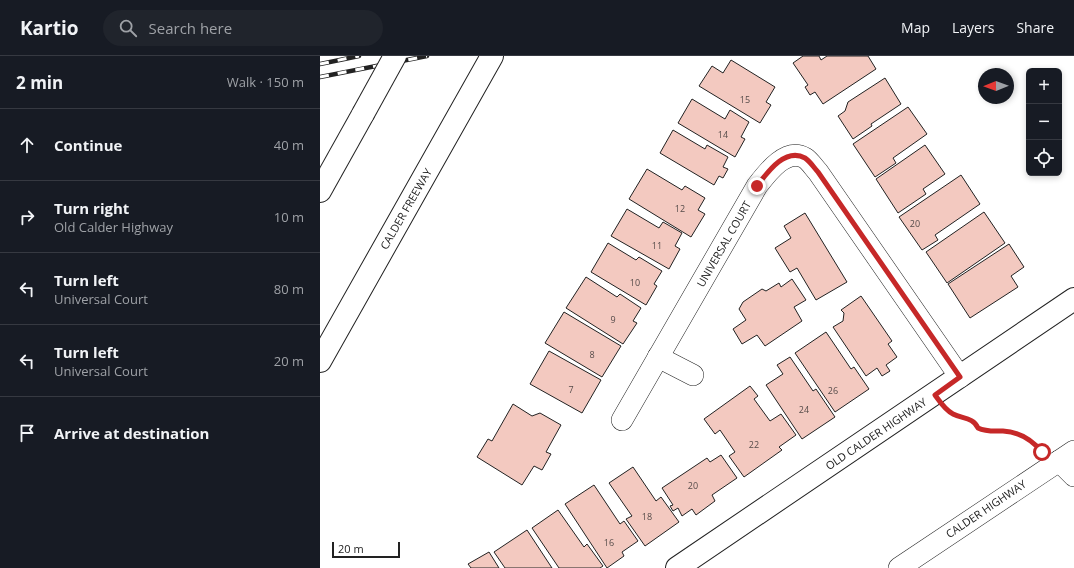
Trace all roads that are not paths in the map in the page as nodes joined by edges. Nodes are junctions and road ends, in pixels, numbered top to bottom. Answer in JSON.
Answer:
{"nodes":[{"id":1,"x":395,"y":56,"type":"edge"},
{"id":2,"x":492,"y":56,"type":"edge"},
{"id":3,"x":320,"y":191,"type":"edge"},
{"id":4,"x":1074,"y":300,"type":"edge"},
{"id":5,"x":658,"y":357,"type":"junction"},
{"id":6,"x":320,"y":361,"type":"edge"},
{"id":7,"x":693,"y":375,"type":"dead end"},
{"id":8,"x":960,"y":377,"type":"junction"},
{"id":9,"x":622,"y":420,"type":"dead end"},
{"id":10,"x":1060,"y":460,"type":"edge"},
{"id":11,"x":1074,"y":476,"type":"edge"},
{"id":12,"x":677,"y":568,"type":"edge"},
{"id":13,"x":900,"y":568,"type":"edge"}],
"edges":[{"from":1,"to":3,"type":"main road","bridge":true},
{"from":2,"to":6,"type":"main road","name":"CALDER FREEWAY"},
{"from":4,"to":8,"type":"main road","name":"OLD CALDER HIGHWAY"},
{"from":5,"to":7,"type":"street"},
{"from":5,"to":8,"type":"street","name":"UNIVERSAL COURT"},
{"from":5,"to":9,"type":"street","name":"UNIVERSAL COURT"},
{"from":8,"to":12,"type":"main road","name":"OLD CALDER HIGHWAY"},
{"from":10,"to":11,"type":"street"},
{"from":10,"to":13,"type":"street","name":"CALDER HIGHWAY"}]}
